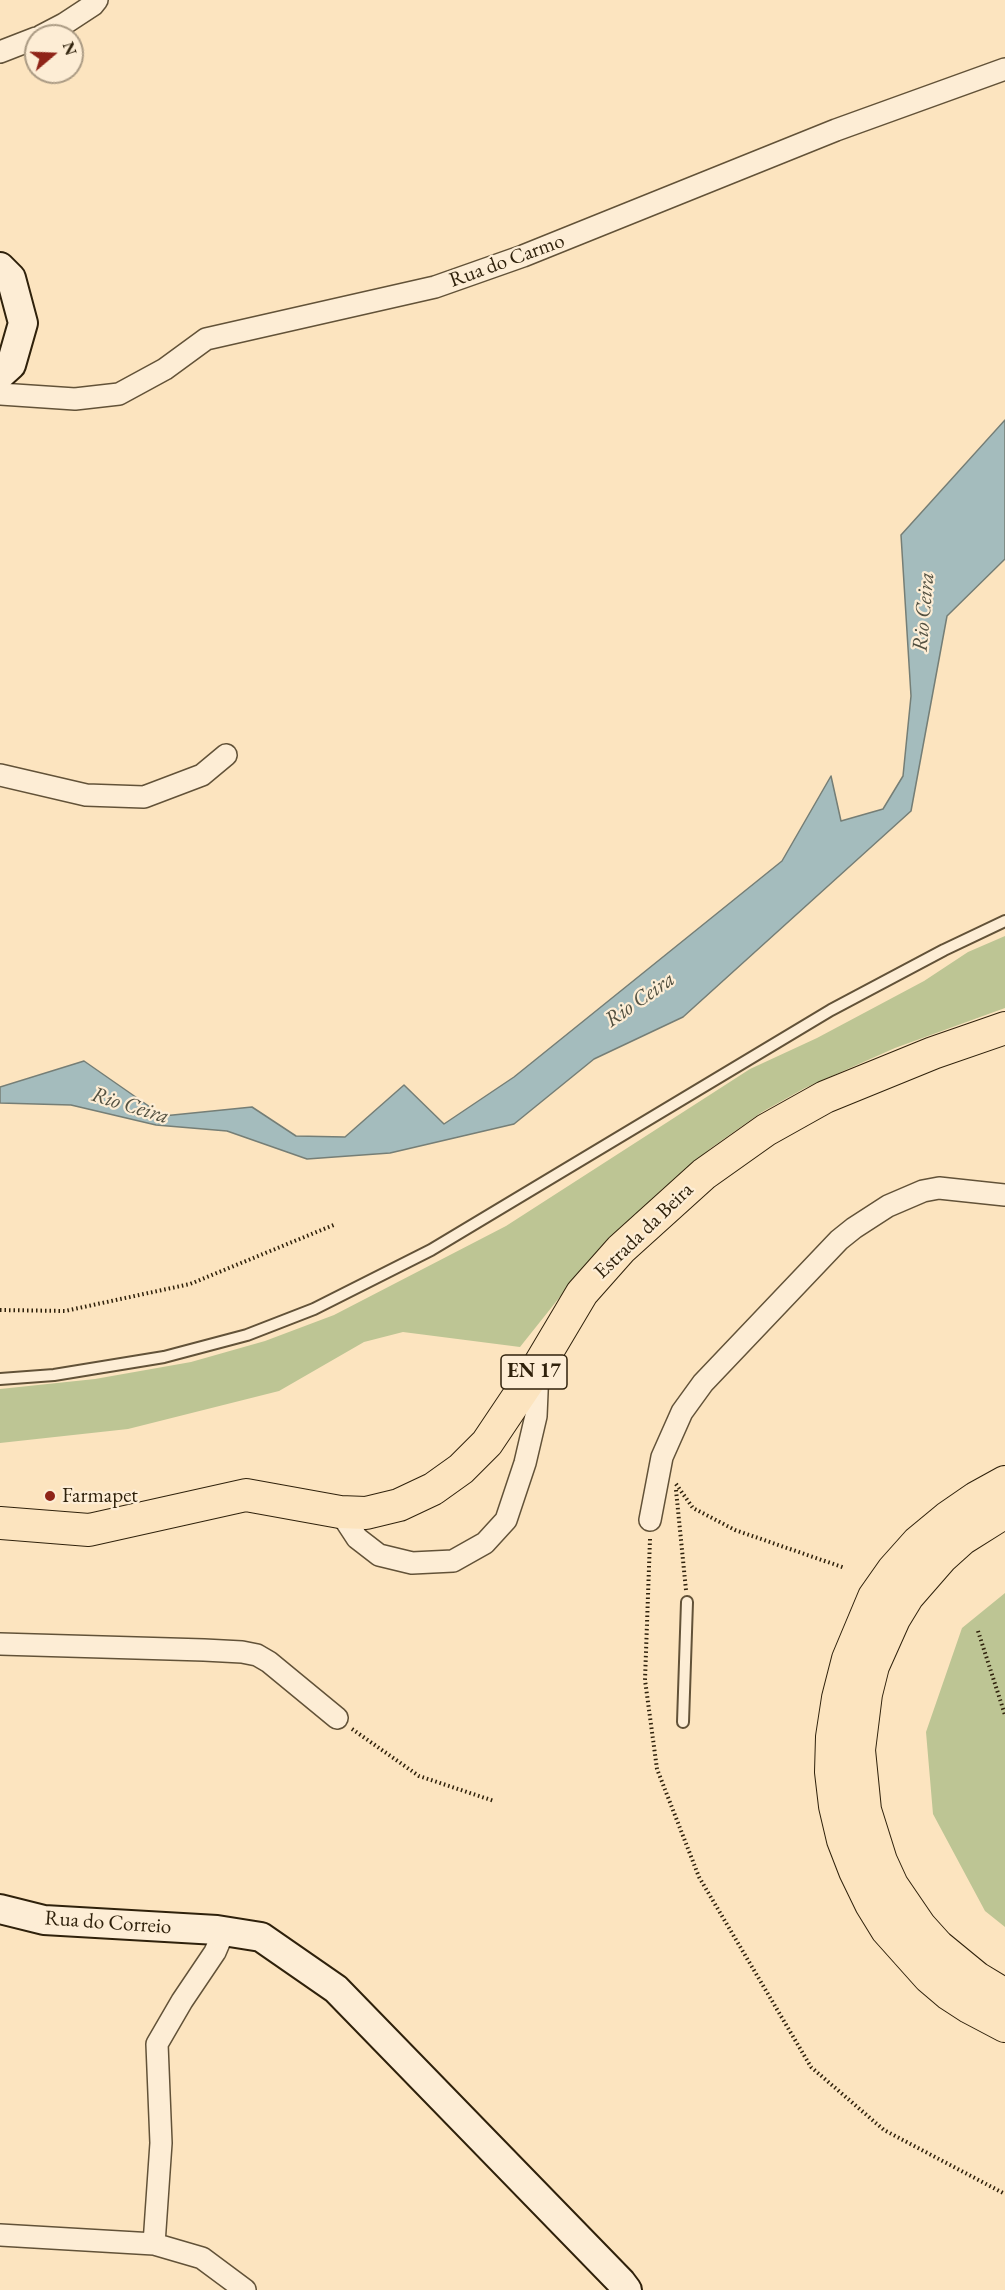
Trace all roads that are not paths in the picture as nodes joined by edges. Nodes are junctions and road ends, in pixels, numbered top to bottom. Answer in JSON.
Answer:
{"nodes":[{"id":1,"x":97,"y":0,"type":"edge"},
{"id":2,"x":61,"y":24,"type":"edge"},
{"id":3,"x":24,"y":43,"type":"edge"},
{"id":4,"x":0,"y":52,"type":"edge"},
{"id":5,"x":1005,"y":69,"type":"edge"},
{"id":6,"x":0,"y":267,"type":"edge"},
{"id":7,"x":0,"y":375,"type":"edge"},
{"id":8,"x":0,"y":394,"type":"edge"},
{"id":9,"x":226,"y":755,"type":"dead end"},
{"id":10,"x":0,"y":775,"type":"edge"},
{"id":11,"x":1005,"y":921,"type":"edge"},
{"id":12,"x":1005,"y":1028,"type":"edge"},
{"id":13,"x":1005,"y":1195,"type":"edge"},
{"id":14,"x":538,"y":1367,"type":"junction"},
{"id":15,"x":0,"y":1379,"type":"edge"},
{"id":16,"x":1005,"y":1482,"type":"edge"},
{"id":17,"x":340,"y":1512,"type":"junction"},
{"id":18,"x":1005,"y":1512,"type":"edge"},
{"id":19,"x":650,"y":1520,"type":"road end"},
{"id":20,"x":0,"y":1523,"type":"edge"},
{"id":21,"x":687,"y":1602,"type":"road end"},
{"id":22,"x":0,"y":1644,"type":"edge"},
{"id":23,"x":337,"y":1718,"type":"road end"},
{"id":24,"x":683,"y":1722,"type":"dead end"},
{"id":25,"x":0,"y":1909,"type":"edge"},
{"id":26,"x":220,"y":1931,"type":"junction"},
{"id":27,"x":1005,"y":1995,"type":"edge"},
{"id":28,"x":1005,"y":2026,"type":"edge"},
{"id":29,"x":0,"y":2235,"type":"edge"},
{"id":30,"x":154,"y":2244,"type":"junction"},
{"id":31,"x":245,"y":2290,"type":"edge"},
{"id":32,"x":627,"y":2290,"type":"edge"}],
"edges":[{"from":1,"to":2,"type":"street"},
{"from":3,"to":4,"type":"street"},
{"from":5,"to":8,"type":"street","name":"Rua do Carmo"},
{"from":6,"to":7,"type":"street"},
{"from":9,"to":10,"type":"street"},
{"from":11,"to":15,"type":"lane"},
{"from":12,"to":14,"type":"main road","name":"Estrada da Beira","number":"EN 17"},
{"from":13,"to":19,"type":"street"},
{"from":14,"to":17,"type":"main road","name":"Estrada da Beira","number":"EN 17"},
{"from":14,"to":17,"type":"street"},
{"from":16,"to":28,"type":"main road"},
{"from":17,"to":20,"type":"main road","name":"Estrada da Beira","number":"EN 17"},
{"from":18,"to":27,"type":"main road"},
{"from":21,"to":24,"type":"lane"},
{"from":22,"to":23,"type":"street"},
{"from":25,"to":26,"type":"street","name":"Rua do Correio"},
{"from":26,"to":30,"type":"street"},
{"from":26,"to":32,"type":"street","name":"Rua do Correio"},
{"from":29,"to":30,"type":"street"},
{"from":30,"to":31,"type":"street"}]}
